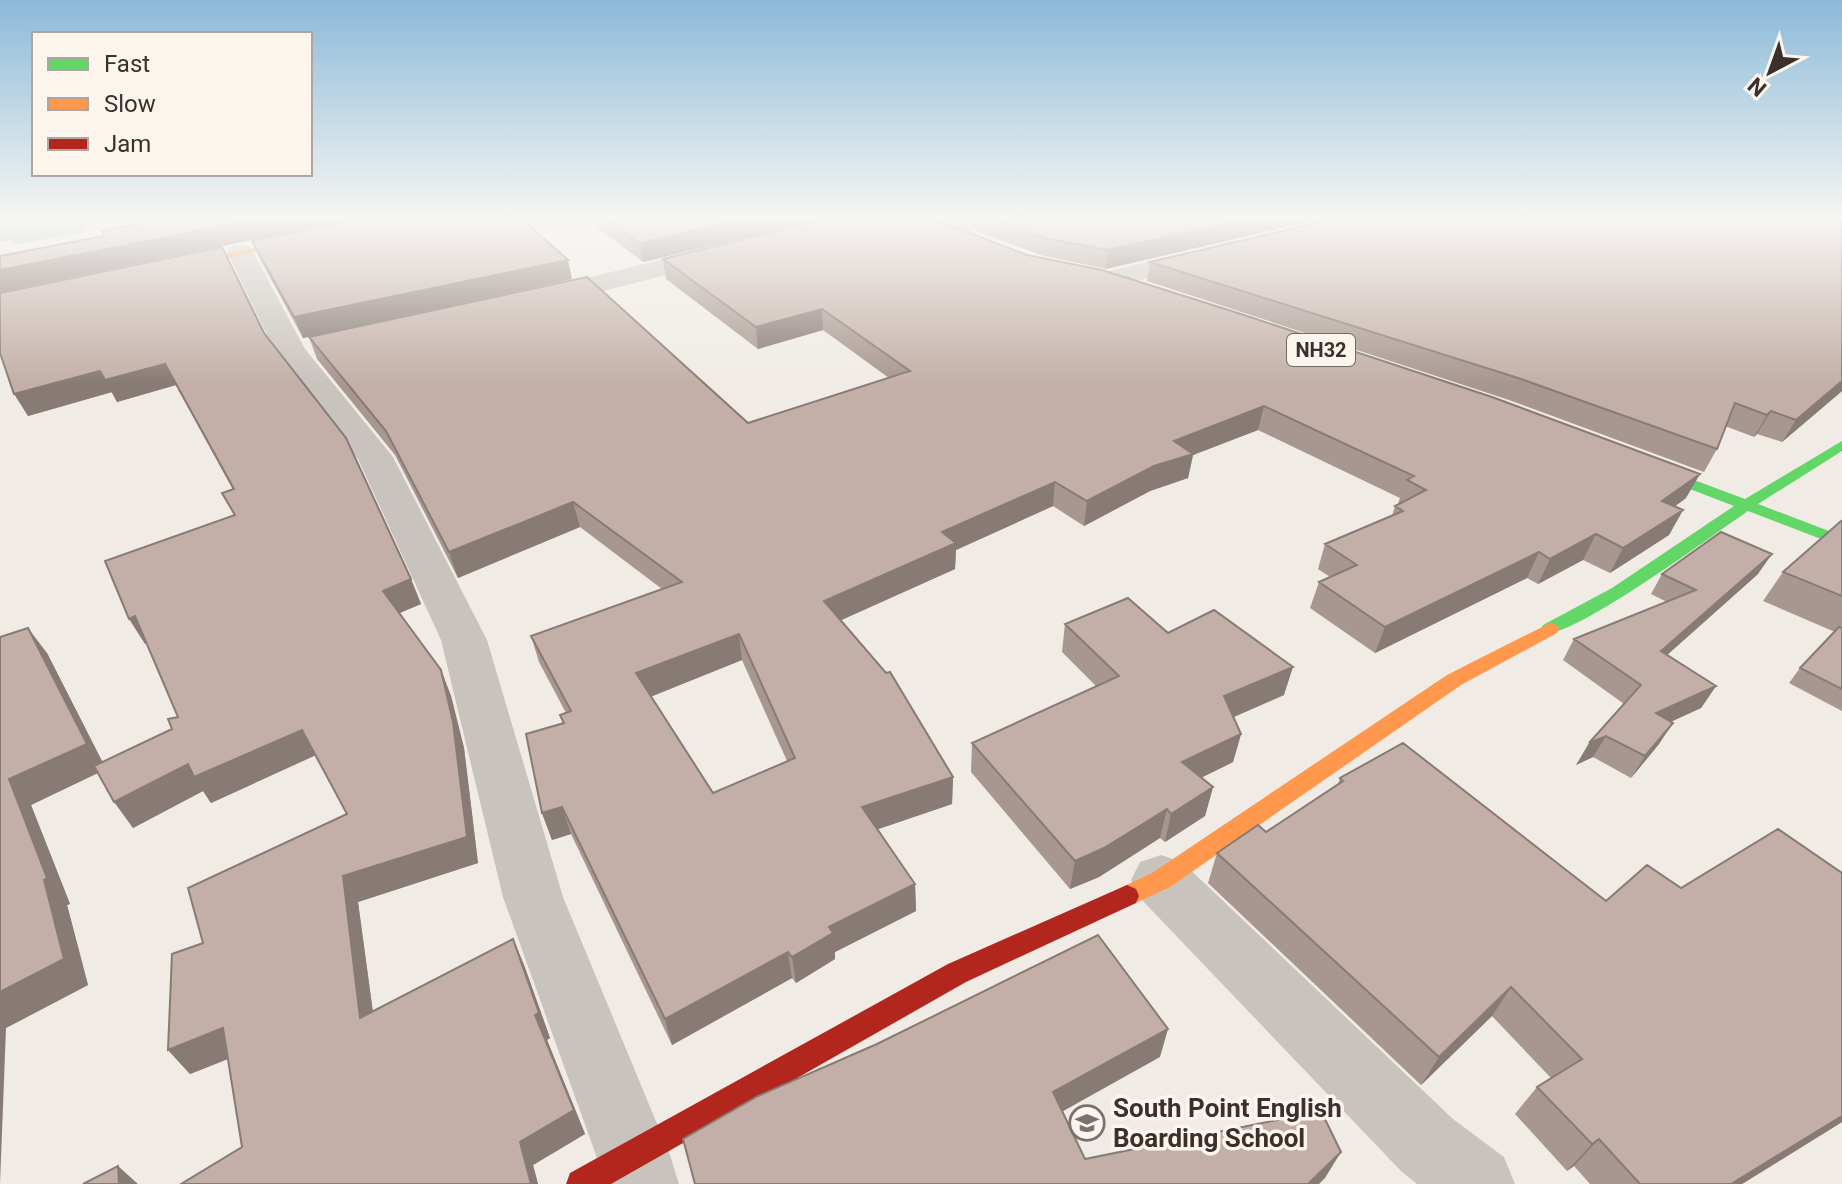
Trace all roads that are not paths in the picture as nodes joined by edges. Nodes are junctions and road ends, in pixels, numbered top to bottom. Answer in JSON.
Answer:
{"nodes":[{"id":1,"x":255,"y":273,"type":"edge"},
{"id":2,"x":640,"y":273,"type":"edge"},
{"id":3,"x":1125,"y":273,"type":"edge"},
{"id":4,"x":1099,"y":279,"type":"joint"},
{"id":5,"x":1135,"y":289,"type":"edge"},
{"id":6,"x":510,"y":305,"type":"edge"},
{"id":7,"x":1842,"y":445,"type":"edge"},
{"id":8,"x":1614,"y":455,"type":"edge"},
{"id":9,"x":1746,"y":505,"type":"junction"},
{"id":10,"x":1842,"y":542,"type":"edge"},
{"id":11,"x":1161,"y":880,"type":"junction"},
{"id":12,"x":637,"y":1170,"type":"edge"},
{"id":13,"x":581,"y":1184,"type":"edge"},
{"id":14,"x":1477,"y":1184,"type":"edge"}],
"edges":[{"from":1,"to":12,"type":"street"},
{"from":2,"to":6,"type":"street"},
{"from":3,"to":4,"type":"street"},
{"from":4,"to":5,"type":"street"},
{"from":7,"to":9,"type":"street"},
{"from":8,"to":9,"type":"street"},
{"from":9,"to":10,"type":"street"},
{"from":9,"to":11,"type":"street"},
{"from":11,"to":12,"type":"street"},
{"from":11,"to":14,"type":"street"},
{"from":12,"to":13,"type":"street"}]}
